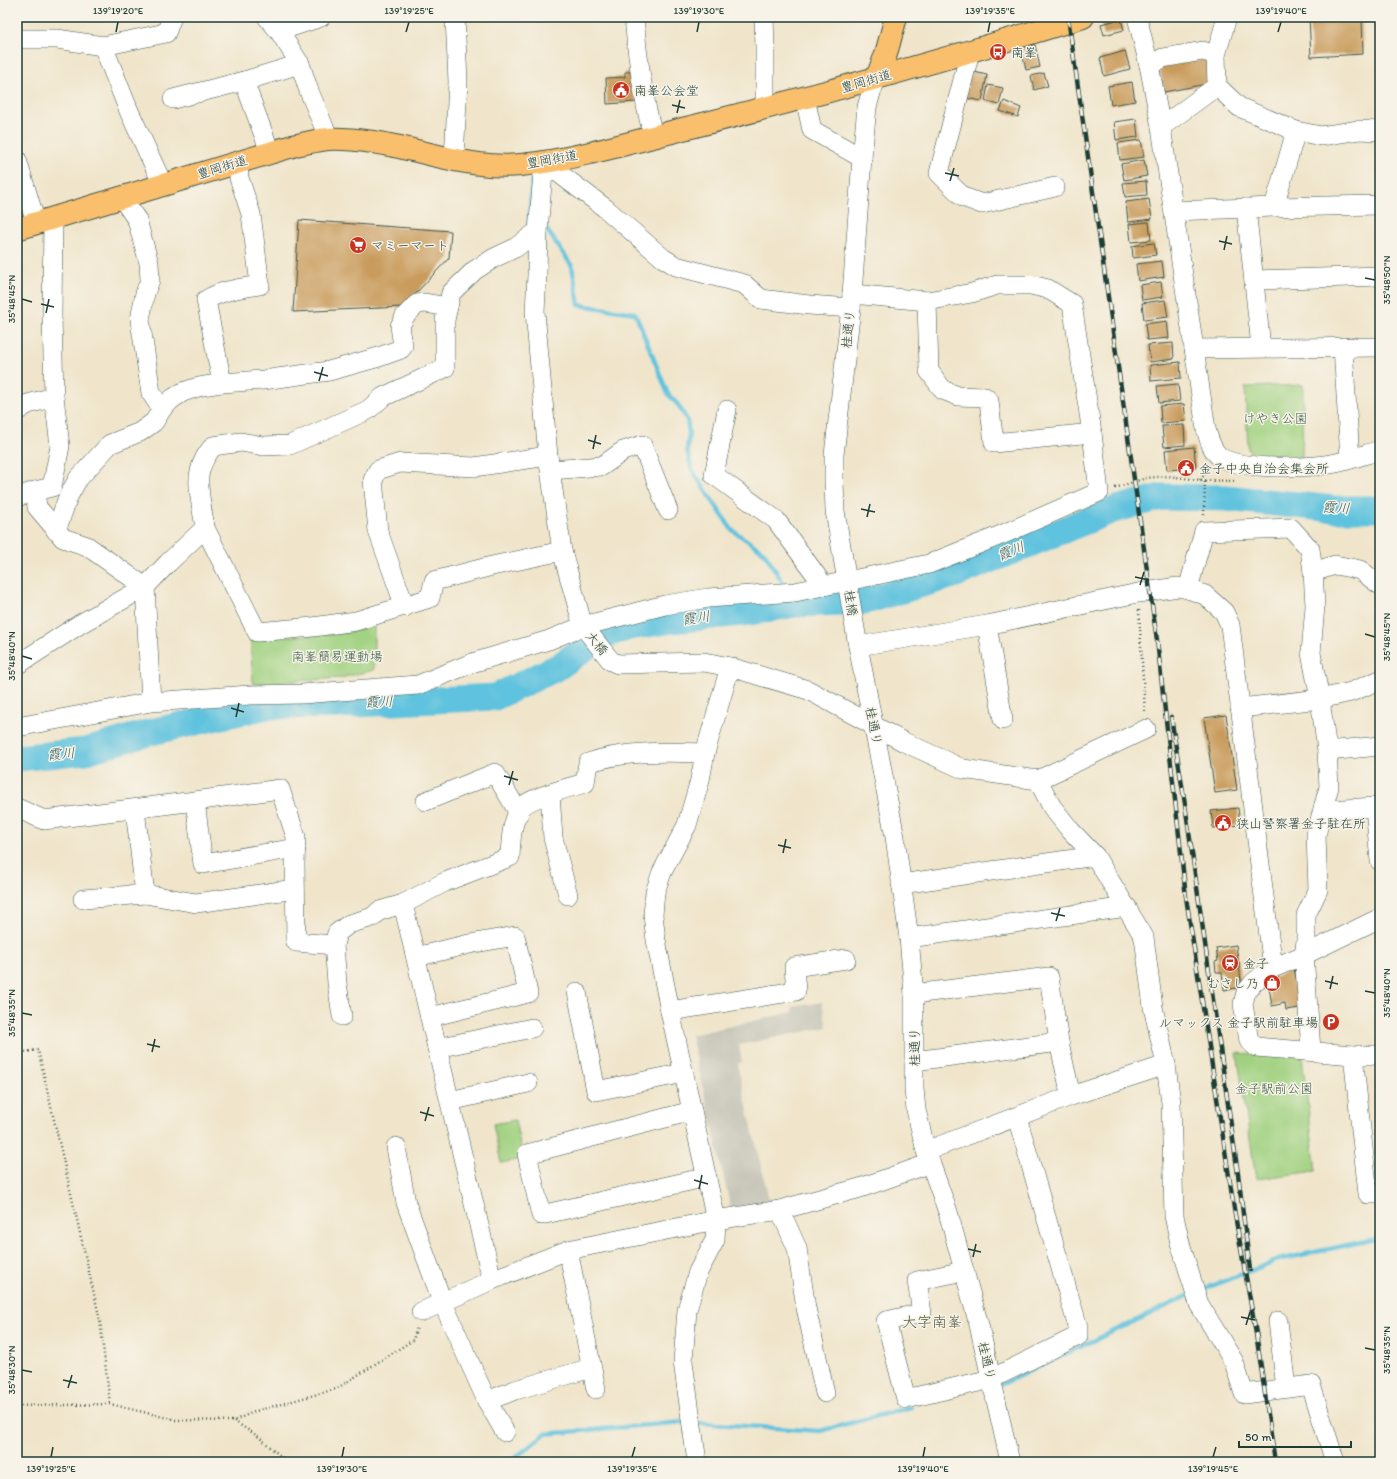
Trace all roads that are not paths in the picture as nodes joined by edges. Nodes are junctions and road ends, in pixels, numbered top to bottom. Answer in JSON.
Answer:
{"nodes":[{"id":1,"x":172,"y":17,"type":"edge"},
{"id":2,"x":321,"y":17,"type":"edge"},
{"id":3,"x":455,"y":17,"type":"edge"},
{"id":4,"x":634,"y":17,"type":"edge"},
{"id":5,"x":764,"y":17,"type":"edge"},
{"id":6,"x":896,"y":17,"type":"edge"},
{"id":7,"x":1083,"y":17,"type":"edge"},
{"id":8,"x":1137,"y":17,"type":"edge"},
{"id":9,"x":1227,"y":17,"type":"edge"},
{"id":10,"x":273,"y":24,"type":"edge"},
{"id":11,"x":17,"y":39,"type":"edge"},
{"id":12,"x":103,"y":46,"type":"junction"},
{"id":13,"x":970,"y":52,"type":"junction"},
{"id":14,"x":1216,"y":55,"type":"junction"},
{"id":15,"x":300,"y":64,"type":"junction"},
{"id":16,"x":1149,"y":65,"type":"junction"},
{"id":17,"x":877,"y":77,"type":"junction"},
{"id":18,"x":244,"y":81,"type":"junction"},
{"id":19,"x":1217,"y":86,"type":"junction"},
{"id":20,"x":805,"y":98,"type":"junction"},
{"id":21,"x":173,"y":99,"type":"dead end"},
{"id":22,"x":765,"y":108,"type":"junction"},
{"id":23,"x":1161,"y":127,"type":"junction"},
{"id":24,"x":1296,"y":131,"type":"junction"},
{"id":25,"x":1380,"y":131,"type":"edge"},
{"id":26,"x":652,"y":136,"type":"junction"},
{"id":27,"x":329,"y":139,"type":"junction"},
{"id":28,"x":270,"y":152,"type":"junction"},
{"id":29,"x":862,"y":158,"type":"junction"},
{"id":30,"x":454,"y":159,"type":"junction"},
{"id":31,"x":17,"y":160,"type":"edge"},
{"id":32,"x":544,"y":162,"type":"junction"},
{"id":33,"x":238,"y":163,"type":"junction"},
{"id":34,"x":163,"y":185,"type":"junction"},
{"id":35,"x":1055,"y":187,"type":"dead end"},
{"id":36,"x":122,"y":198,"type":"junction"},
{"id":37,"x":1380,"y":205,"type":"edge"},
{"id":38,"x":1274,"y":207,"type":"junction"},
{"id":39,"x":1246,"y":208,"type":"junction"},
{"id":40,"x":1174,"y":211,"type":"junction"},
{"id":41,"x":35,"y":223,"type":"edge"},
{"id":42,"x":538,"y":231,"type":"junction"},
{"id":43,"x":1380,"y":276,"type":"edge"},
{"id":44,"x":1254,"y":280,"type":"junction"},
{"id":45,"x":851,"y":301,"type":"junction"},
{"id":46,"x":928,"y":301,"type":"junction"},
{"id":47,"x":448,"y":307,"type":"junction"},
{"id":48,"x":1261,"y":347,"type":"junction"},
{"id":49,"x":1343,"y":347,"type":"junction"},
{"id":50,"x":1380,"y":347,"type":"edge"},
{"id":51,"x":1194,"y":349,"type":"junction"},
{"id":52,"x":222,"y":382,"type":"junction"},
{"id":53,"x":54,"y":397,"type":"junction"},
{"id":54,"x":162,"y":409,"type":"junction"},
{"id":55,"x":727,"y":410,"type":"dead end"},
{"id":56,"x":17,"y":411,"type":"edge"},
{"id":57,"x":1092,"y":433,"type":"junction"},
{"id":58,"x":1380,"y":450,"type":"edge"},
{"id":59,"x":1350,"y":459,"type":"junction"},
{"id":60,"x":550,"y":463,"type":"junction"},
{"id":61,"x":35,"y":491,"type":"junction"},
{"id":62,"x":17,"y":497,"type":"edge"},
{"id":63,"x":668,"y":510,"type":"dead end"},
{"id":64,"x":205,"y":528,"type":"junction"},
{"id":65,"x":56,"y":531,"type":"junction"},
{"id":66,"x":562,"y":551,"type":"junction"},
{"id":67,"x":1313,"y":572,"type":"junction"},
{"id":68,"x":1376,"y":576,"type":"edge"},
{"id":69,"x":848,"y":582,"type":"junction"},
{"id":70,"x":824,"y":586,"type":"junction"},
{"id":71,"x":145,"y":587,"type":"junction"},
{"id":72,"x":1188,"y":588,"type":"junction"},
{"id":73,"x":405,"y":607,"type":"junction"},
{"id":74,"x":855,"y":624,"type":"joint"},
{"id":75,"x":987,"y":625,"type":"junction"},
{"id":76,"x":583,"y":626,"type":"junction"},
{"id":77,"x":858,"y":646,"type":"junction"},
{"id":78,"x":17,"y":665,"type":"edge"},
{"id":79,"x":730,"y":667,"type":"junction"},
{"id":80,"x":1380,"y":680,"type":"edge"},
{"id":81,"x":1320,"y":699,"type":"junction"},
{"id":82,"x":151,"y":702,"type":"junction"},
{"id":83,"x":1240,"y":708,"type":"junction"},
{"id":84,"x":1003,"y":720,"type":"dead end"},
{"id":85,"x":874,"y":726,"type":"junction"},
{"id":86,"x":17,"y":727,"type":"edge"},
{"id":87,"x":1146,"y":729,"type":"road end"},
{"id":88,"x":1380,"y":746,"type":"edge"},
{"id":89,"x":1327,"y":751,"type":"junction"},
{"id":90,"x":705,"y":753,"type":"junction"},
{"id":91,"x":1038,"y":780,"type":"junction"},
{"id":92,"x":550,"y":794,"type":"junction"},
{"id":93,"x":195,"y":801,"type":"junction"},
{"id":94,"x":426,"y":801,"type":"dead end"},
{"id":95,"x":1324,"y":805,"type":"junction"},
{"id":96,"x":17,"y":808,"type":"edge"},
{"id":97,"x":135,"y":809,"type":"junction"},
{"id":98,"x":519,"y":813,"type":"junction"},
{"id":99,"x":296,"y":848,"type":"junction"},
{"id":100,"x":1095,"y":856,"type":"junction"},
{"id":101,"x":1380,"y":861,"type":"edge"},
{"id":102,"x":901,"y":884,"type":"junction"},
{"id":103,"x":295,"y":889,"type":"junction"},
{"id":104,"x":145,"y":894,"type":"junction"},
{"id":105,"x":568,"y":895,"type":"dead end"},
{"id":106,"x":83,"y":899,"type":"dead end"},
{"id":107,"x":403,"y":904,"type":"junction"},
{"id":108,"x":1127,"y":907,"type":"junction"},
{"id":109,"x":1380,"y":918,"type":"edge"},
{"id":110,"x":909,"y":938,"type":"junction"},
{"id":111,"x":334,"y":946,"type":"junction"},
{"id":112,"x":1304,"y":955,"type":"junction"},
{"id":113,"x":416,"y":957,"type":"junction"},
{"id":114,"x":846,"y":959,"type":"dead end"},
{"id":115,"x":1273,"y":968,"type":"junction"},
{"id":116,"x":577,"y":992,"type":"dead end"},
{"id":117,"x":914,"y":994,"type":"junction"},
{"id":118,"x":670,"y":1011,"type":"junction"},
{"id":119,"x":342,"y":1016,"type":"dead end"},
{"id":120,"x":430,"y":1017,"type":"junction"},
{"id":121,"x":532,"y":1028,"type":"dead end"},
{"id":122,"x":1059,"y":1042,"type":"junction"},
{"id":123,"x":437,"y":1048,"type":"junction"},
{"id":124,"x":1311,"y":1050,"type":"junction"},
{"id":125,"x":1353,"y":1054,"type":"junction"},
{"id":126,"x":1380,"y":1055,"type":"edge"},
{"id":127,"x":914,"y":1061,"type":"junction"},
{"id":128,"x":1166,"y":1065,"type":"junction"},
{"id":129,"x":684,"y":1073,"type":"junction"},
{"id":130,"x":528,"y":1083,"type":"dead end"},
{"id":131,"x":1071,"y":1096,"type":"junction"},
{"id":132,"x":450,"y":1101,"type":"junction"},
{"id":133,"x":692,"y":1111,"type":"junction"},
{"id":134,"x":1017,"y":1117,"type":"junction"},
{"id":135,"x":396,"y":1147,"type":"dead end"},
{"id":136,"x":929,"y":1157,"type":"junction"},
{"id":137,"x":707,"y":1177,"type":"junction"},
{"id":138,"x":1380,"y":1194,"type":"edge"},
{"id":139,"x":780,"y":1210,"type":"junction"},
{"id":140,"x":716,"y":1220,"type":"junction"},
{"id":141,"x":568,"y":1250,"type":"junction"},
{"id":142,"x":964,"y":1271,"type":"junction"},
{"id":143,"x":492,"y":1280,"type":"junction"},
{"id":144,"x":442,"y":1301,"type":"junction"},
{"id":145,"x":421,"y":1312,"type":"road end"},
{"id":146,"x":1278,"y":1321,"type":"dead end"},
{"id":147,"x":591,"y":1368,"type":"junction"},
{"id":148,"x":993,"y":1385,"type":"junction"},
{"id":149,"x":1286,"y":1388,"type":"junction"},
{"id":150,"x":596,"y":1389,"type":"dead end"},
{"id":151,"x":825,"y":1393,"type":"dead end"},
{"id":152,"x":487,"y":1401,"type":"junction"},
{"id":153,"x":505,"y":1432,"type":"dead end"},
{"id":154,"x":697,"y":1462,"type":"edge"},
{"id":155,"x":1010,"y":1462,"type":"edge"},
{"id":156,"x":1335,"y":1462,"type":"edge"}],
"edges":[{"from":1,"to":12,"type":"street"},
{"from":2,"to":10,"type":"street"},
{"from":3,"to":30,"type":"street"},
{"from":4,"to":26,"type":"street"},
{"from":5,"to":22,"type":"street"},
{"from":6,"to":17,"type":"main road"},
{"from":7,"to":13,"type":"main road","name":"豊岡街道"},
{"from":8,"to":16,"type":"street"},
{"from":9,"to":14,"type":"street"},
{"from":10,"to":15,"type":"street"},
{"from":11,"to":12,"type":"street"},
{"from":12,"to":34,"type":"street"},
{"from":13,"to":17,"type":"main road","name":"豊岡街道"},
{"from":13,"to":35,"type":"street"},
{"from":14,"to":16,"type":"street"},
{"from":14,"to":19,"type":"street"},
{"from":15,"to":18,"type":"street"},
{"from":15,"to":27,"type":"street"},
{"from":16,"to":23,"type":"street"},
{"from":17,"to":20,"type":"main road","name":"豊岡街道"},
{"from":17,"to":29,"type":"street","name":"桂通り"},
{"from":18,"to":21,"type":"street"},
{"from":18,"to":28,"type":"street"},
{"from":19,"to":23,"type":"street"},
{"from":19,"to":24,"type":"street"},
{"from":20,"to":22,"type":"main road","name":"豊岡街道"},
{"from":20,"to":29,"type":"street"},
{"from":22,"to":26,"type":"main road","name":"豊岡街道"},
{"from":23,"to":40,"type":"street"},
{"from":24,"to":25,"type":"street"},
{"from":24,"to":38,"type":"street"},
{"from":26,"to":32,"type":"main road","name":"豊岡街道"},
{"from":27,"to":28,"type":"main road","name":"豊岡街道"},
{"from":27,"to":30,"type":"main road","name":"豊岡街道"},
{"from":28,"to":33,"type":"main road","name":"豊岡街道"},
{"from":29,"to":45,"type":"street","name":"桂通り"},
{"from":30,"to":32,"type":"main road","name":"豊岡街道"},
{"from":31,"to":41,"type":"street"},
{"from":32,"to":42,"type":"street"},
{"from":32,"to":45,"type":"street"},
{"from":33,"to":34,"type":"main road","name":"豊岡街道"},
{"from":33,"to":52,"type":"street"},
{"from":34,"to":36,"type":"main road","name":"豊岡街道"},
{"from":36,"to":41,"type":"main road","name":"豊岡街道"},
{"from":36,"to":54,"type":"street"},
{"from":37,"to":38,"type":"street"},
{"from":38,"to":39,"type":"street"},
{"from":39,"to":40,"type":"street"},
{"from":39,"to":44,"type":"street"},
{"from":40,"to":51,"type":"street"},
{"from":41,"to":53,"type":"street"},
{"from":42,"to":47,"type":"street"},
{"from":42,"to":60,"type":"street"},
{"from":43,"to":44,"type":"street"},
{"from":44,"to":48,"type":"street"},
{"from":45,"to":46,"type":"street"},
{"from":45,"to":69,"type":"street","name":"桂通り"},
{"from":46,"to":57,"type":"street"},
{"from":46,"to":57,"type":"street"},
{"from":47,"to":52,"type":"street"},
{"from":47,"to":64,"type":"street"},
{"from":48,"to":49,"type":"street"},
{"from":48,"to":51,"type":"street"},
{"from":49,"to":50,"type":"street"},
{"from":49,"to":59,"type":"street"},
{"from":51,"to":59,"type":"street"},
{"from":52,"to":54,"type":"street"},
{"from":53,"to":56,"type":"street"},
{"from":53,"to":61,"type":"street"},
{"from":54,"to":65,"type":"street"},
{"from":55,"to":70,"type":"street"},
{"from":57,"to":69,"type":"street"},
{"from":58,"to":59,"type":"street"},
{"from":60,"to":63,"type":"street"},
{"from":60,"to":66,"type":"street"},
{"from":60,"to":73,"type":"street"},
{"from":61,"to":62,"type":"street"},
{"from":61,"to":65,"type":"street"},
{"from":64,"to":71,"type":"street"},
{"from":64,"to":73,"type":"street"},
{"from":65,"to":71,"type":"street"},
{"from":66,"to":73,"type":"street"},
{"from":66,"to":76,"type":"street"},
{"from":67,"to":68,"type":"street"},
{"from":67,"to":72,"type":"street"},
{"from":67,"to":81,"type":"street"},
{"from":69,"to":70,"type":"street"},
{"from":69,"to":74,"type":"street","name":"桂橋"},
{"from":70,"to":76,"type":"street"},
{"from":71,"to":78,"type":"street"},
{"from":71,"to":82,"type":"street"},
{"from":72,"to":75,"type":"street"},
{"from":72,"to":83,"type":"street"},
{"from":74,"to":77,"type":"street","name":"桂通り"},
{"from":75,"to":77,"type":"street"},
{"from":75,"to":84,"type":"street"},
{"from":76,"to":79,"type":"street","name":"大橋"},
{"from":76,"to":82,"type":"street"},
{"from":77,"to":85,"type":"street","name":"桂通り"},
{"from":79,"to":85,"type":"street"},
{"from":79,"to":90,"type":"street"},
{"from":80,"to":81,"type":"street"},
{"from":81,"to":83,"type":"street"},
{"from":81,"to":89,"type":"street"},
{"from":82,"to":86,"type":"street"},
{"from":83,"to":115,"type":"street"},
{"from":85,"to":91,"type":"street"},
{"from":85,"to":102,"type":"street","name":"桂通り"},
{"from":87,"to":91,"type":"street"},
{"from":88,"to":89,"type":"street"},
{"from":89,"to":95,"type":"street"},
{"from":90,"to":92,"type":"street"},
{"from":90,"to":118,"type":"street"},
{"from":91,"to":100,"type":"street"},
{"from":92,"to":98,"type":"street"},
{"from":92,"to":105,"type":"street"},
{"from":93,"to":97,"type":"street"},
{"from":93,"to":99,"type":"street"},
{"from":93,"to":99,"type":"street"},
{"from":94,"to":98,"type":"street"},
{"from":95,"to":101,"type":"street"},
{"from":95,"to":112,"type":"street"},
{"from":96,"to":97,"type":"street"},
{"from":97,"to":104,"type":"street"},
{"from":98,"to":107,"type":"street"},
{"from":99,"to":103,"type":"street"},
{"from":100,"to":102,"type":"street"},
{"from":100,"to":108,"type":"street"},
{"from":102,"to":110,"type":"street","name":"桂通り"},
{"from":103,"to":104,"type":"street"},
{"from":103,"to":111,"type":"street"},
{"from":104,"to":106,"type":"street"},
{"from":107,"to":111,"type":"street"},
{"from":107,"to":113,"type":"street"},
{"from":108,"to":110,"type":"street"},
{"from":108,"to":128,"type":"street"},
{"from":109,"to":112,"type":"street"},
{"from":110,"to":117,"type":"street","name":"桂通り"},
{"from":111,"to":119,"type":"street"},
{"from":112,"to":115,"type":"street"},
{"from":112,"to":124,"type":"street"},
{"from":113,"to":120,"type":"street"},
{"from":113,"to":120,"type":"street"},
{"from":114,"to":118,"type":"street"},
{"from":115,"to":124,"type":"street"},
{"from":116,"to":129,"type":"street"},
{"from":117,"to":122,"type":"street"},
{"from":117,"to":127,"type":"street","name":"桂通り"},
{"from":118,"to":129,"type":"street"},
{"from":120,"to":123,"type":"street"},
{"from":121,"to":123,"type":"street"},
{"from":122,"to":127,"type":"street"},
{"from":122,"to":131,"type":"street"},
{"from":123,"to":132,"type":"street"},
{"from":124,"to":125,"type":"street"},
{"from":125,"to":126,"type":"street"},
{"from":125,"to":138,"type":"street"},
{"from":127,"to":136,"type":"street","name":"桂通り"},
{"from":128,"to":131,"type":"street"},
{"from":128,"to":149,"type":"street"},
{"from":129,"to":133,"type":"street"},
{"from":130,"to":132,"type":"street"},
{"from":131,"to":134,"type":"street"},
{"from":132,"to":143,"type":"street"},
{"from":133,"to":137,"type":"street"},
{"from":133,"to":137,"type":"street"},
{"from":134,"to":136,"type":"street"},
{"from":134,"to":148,"type":"street"},
{"from":135,"to":144,"type":"street"},
{"from":136,"to":139,"type":"street"},
{"from":136,"to":142,"type":"street","name":"桂通り"},
{"from":137,"to":140,"type":"street"},
{"from":139,"to":140,"type":"street"},
{"from":139,"to":151,"type":"street"},
{"from":140,"to":141,"type":"street"},
{"from":140,"to":154,"type":"street"},
{"from":141,"to":143,"type":"street"},
{"from":141,"to":147,"type":"street"},
{"from":142,"to":148,"type":"street","name":"桂通り"},
{"from":142,"to":148,"type":"street"},
{"from":143,"to":144,"type":"street"},
{"from":144,"to":145,"type":"street"},
{"from":144,"to":152,"type":"street"},
{"from":146,"to":149,"type":"street"},
{"from":147,"to":150,"type":"street"},
{"from":147,"to":152,"type":"street"},
{"from":148,"to":155,"type":"street","name":"桂通り"},
{"from":149,"to":156,"type":"street"},
{"from":152,"to":153,"type":"street"}]}
